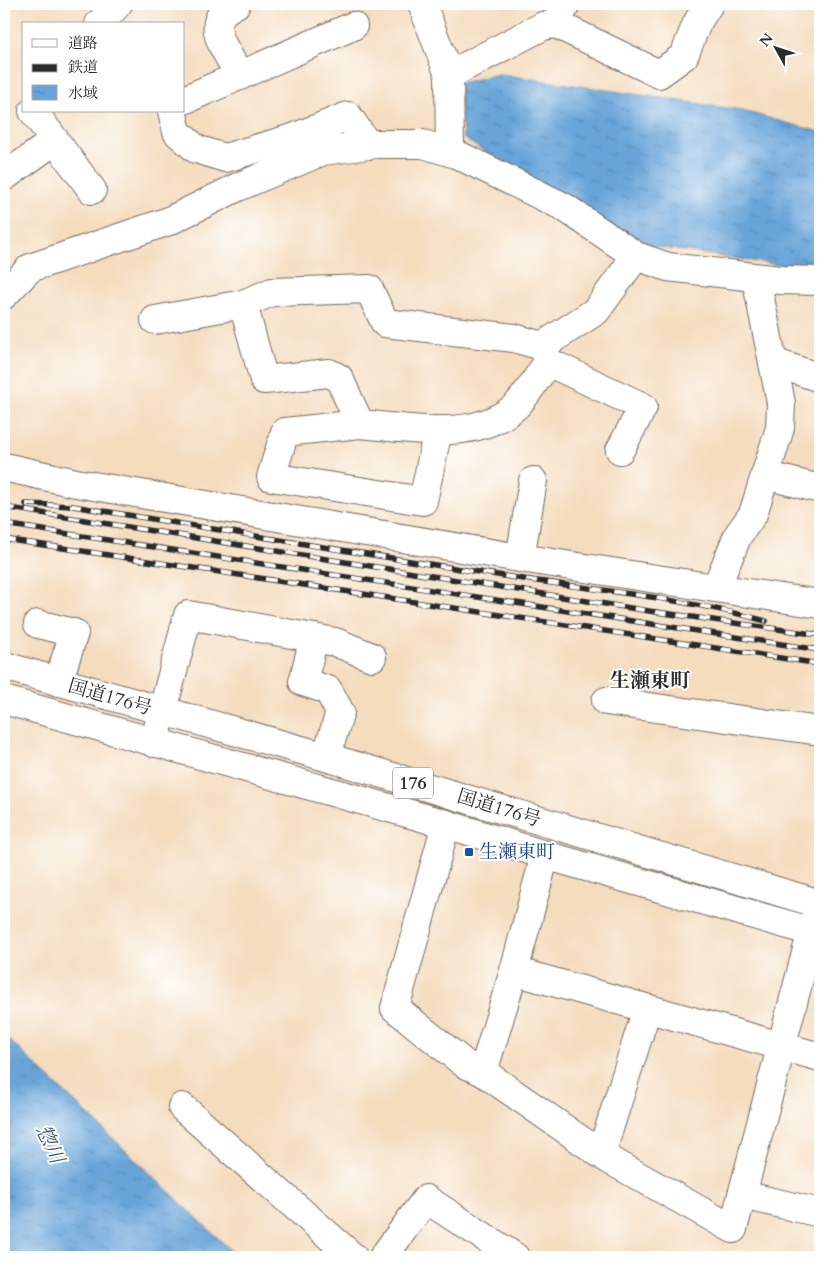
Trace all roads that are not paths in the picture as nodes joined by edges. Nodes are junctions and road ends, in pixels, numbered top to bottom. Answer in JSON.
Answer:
{"nodes":[{"id":1,"x":118,"y":4,"type":"edge"},
{"id":2,"x":236,"y":4,"type":"edge"},
{"id":3,"x":422,"y":4,"type":"edge"},
{"id":4,"x":709,"y":4,"type":"edge"},
{"id":5,"x":561,"y":14,"type":"edge"},
{"id":6,"x":100,"y":22,"type":"edge"},
{"id":7,"x":353,"y":26,"type":"dead end"},
{"id":8,"x":449,"y":75,"type":"junction"},
{"id":9,"x":240,"y":76,"type":"junction"},
{"id":10,"x":185,"y":100,"type":"edge"},
{"id":11,"x":34,"y":112,"type":"edge"},
{"id":12,"x":172,"y":112,"type":"edge"},
{"id":13,"x":54,"y":141,"type":"junction"},
{"id":14,"x":368,"y":145,"type":"junction"},
{"id":15,"x":450,"y":152,"type":"junction"},
{"id":16,"x":4,"y":176,"type":"edge"},
{"id":17,"x":92,"y":190,"type":"dead end"},
{"id":18,"x":636,"y":256,"type":"junction"},
{"id":19,"x":756,"y":278,"type":"junction"},
{"id":20,"x":820,"y":281,"type":"edge"},
{"id":21,"x":4,"y":295,"type":"edge"},
{"id":22,"x":243,"y":304,"type":"junction"},
{"id":23,"x":154,"y":320,"type":"dead end"},
{"id":24,"x":545,"y":354,"type":"junction"},
{"id":25,"x":773,"y":362,"type":"junction"},
{"id":26,"x":820,"y":378,"type":"edge"},
{"id":27,"x":360,"y":424,"type":"junction"},
{"id":28,"x":438,"y":430,"type":"junction"},
{"id":29,"x":620,"y":450,"type":"dead end"},
{"id":30,"x":4,"y":467,"type":"edge"},
{"id":31,"x":765,"y":475,"type":"junction"},
{"id":32,"x":533,"y":481,"type":"dead end"},
{"id":33,"x":820,"y":489,"type":"edge"},
{"id":34,"x":520,"y":558,"type":"junction"},
{"id":35,"x":716,"y":588,"type":"junction"},
{"id":36,"x":820,"y":604,"type":"edge"},
{"id":37,"x":38,"y":624,"type":"dead end"},
{"id":38,"x":314,"y":638,"type":"junction"},
{"id":39,"x":372,"y":657,"type":"dead end"},
{"id":40,"x":4,"y":666,"type":"edge"},
{"id":41,"x":58,"y":682,"type":"junction"},
{"id":42,"x":4,"y":700,"type":"edge"},
{"id":43,"x":606,"y":701,"type":"dead end"},
{"id":44,"x":161,"y":711,"type":"junction"},
{"id":45,"x":820,"y":731,"type":"edge"},
{"id":46,"x":154,"y":743,"type":"junction"},
{"id":47,"x":326,"y":757,"type":"junction"},
{"id":48,"x":446,"y":824,"type":"junction"},
{"id":49,"x":545,"y":855,"type":"junction"},
{"id":50,"x":820,"y":904,"type":"edge"},
{"id":51,"x":816,"y":933,"type":"edge"},
{"id":52,"x":514,"y":971,"type":"junction"},
{"id":53,"x":647,"y":1010,"type":"junction"},
{"id":54,"x":780,"y":1045,"type":"junction"},
{"id":55,"x":820,"y":1056,"type":"edge"},
{"id":56,"x":483,"y":1072,"type":"junction"},
{"id":57,"x":182,"y":1107,"type":"dead end"},
{"id":58,"x":600,"y":1154,"type":"junction"},
{"id":59,"x":742,"y":1195,"type":"junction"},
{"id":60,"x":820,"y":1213,"type":"edge"},
{"id":61,"x":500,"y":1253,"type":"edge"},
{"id":62,"x":353,"y":1257,"type":"edge"},
{"id":63,"x":383,"y":1257,"type":"edge"}],
"edges":[{"from":1,"to":6,"type":"main road"},
{"from":2,"to":9,"type":"main road"},
{"from":3,"to":8,"type":"main road"},
{"from":4,"to":5,"type":"main road"},
{"from":5,"to":8,"type":"main road"},
{"from":7,"to":9,"type":"main road"},
{"from":8,"to":15,"type":"main road"},
{"from":9,"to":10,"type":"main road"},
{"from":11,"to":13,"type":"main road"},
{"from":12,"to":14,"type":"main road"},
{"from":13,"to":16,"type":"main road"},
{"from":13,"to":17,"type":"main road"},
{"from":14,"to":15,"type":"main road"},
{"from":14,"to":21,"type":"main road"},
{"from":15,"to":18,"type":"main road"},
{"from":18,"to":19,"type":"main road"},
{"from":18,"to":24,"type":"main road"},
{"from":19,"to":20,"type":"main road"},
{"from":19,"to":25,"type":"main road"},
{"from":22,"to":23,"type":"main road"},
{"from":22,"to":24,"type":"main road"},
{"from":22,"to":27,"type":"main road"},
{"from":24,"to":28,"type":"main road"},
{"from":24,"to":29,"type":"main road"},
{"from":25,"to":26,"type":"main road"},
{"from":25,"to":31,"type":"main road"},
{"from":27,"to":28,"type":"main road"},
{"from":27,"to":28,"type":"main road"},
{"from":30,"to":34,"type":"main road"},
{"from":31,"to":33,"type":"main road"},
{"from":31,"to":35,"type":"main road"},
{"from":32,"to":34,"type":"main road"},
{"from":34,"to":35,"type":"main road"},
{"from":35,"to":36,"type":"main road"},
{"from":37,"to":41,"type":"main road"},
{"from":38,"to":39,"type":"main road"},
{"from":38,"to":44,"type":"main road"},
{"from":38,"to":47,"type":"main road"},
{"from":40,"to":41,"type":"main road","name":"国道176号","number":"176"},
{"from":41,"to":44,"type":"main road","name":"国道176号","number":"176"},
{"from":42,"to":46,"type":"main road","name":"国道176号","number":"176"},
{"from":43,"to":45,"type":"main road"},
{"from":44,"to":46,"type":"main road"},
{"from":44,"to":47,"type":"main road","name":"国道176号","number":"176"},
{"from":46,"to":48,"type":"main road","name":"国道176号","number":"176"},
{"from":47,"to":50,"type":"main road","name":"国道176号","number":"176"},
{"from":48,"to":49,"type":"main road","name":"国道176号","number":"176"},
{"from":48,"to":56,"type":"main road"},
{"from":49,"to":51,"type":"main road","name":"国道176号","number":"176"},
{"from":49,"to":52,"type":"main road"},
{"from":50,"to":51,"type":"main road"},
{"from":51,"to":54,"type":"main road"},
{"from":52,"to":53,"type":"main road"},
{"from":52,"to":56,"type":"main road"},
{"from":53,"to":54,"type":"main road"},
{"from":53,"to":58,"type":"main road"},
{"from":54,"to":55,"type":"main road"},
{"from":54,"to":59,"type":"main road"},
{"from":56,"to":58,"type":"main road"},
{"from":57,"to":62,"type":"main road"},
{"from":58,"to":59,"type":"main road"},
{"from":59,"to":60,"type":"main road"},
{"from":61,"to":63,"type":"main road"}]}
